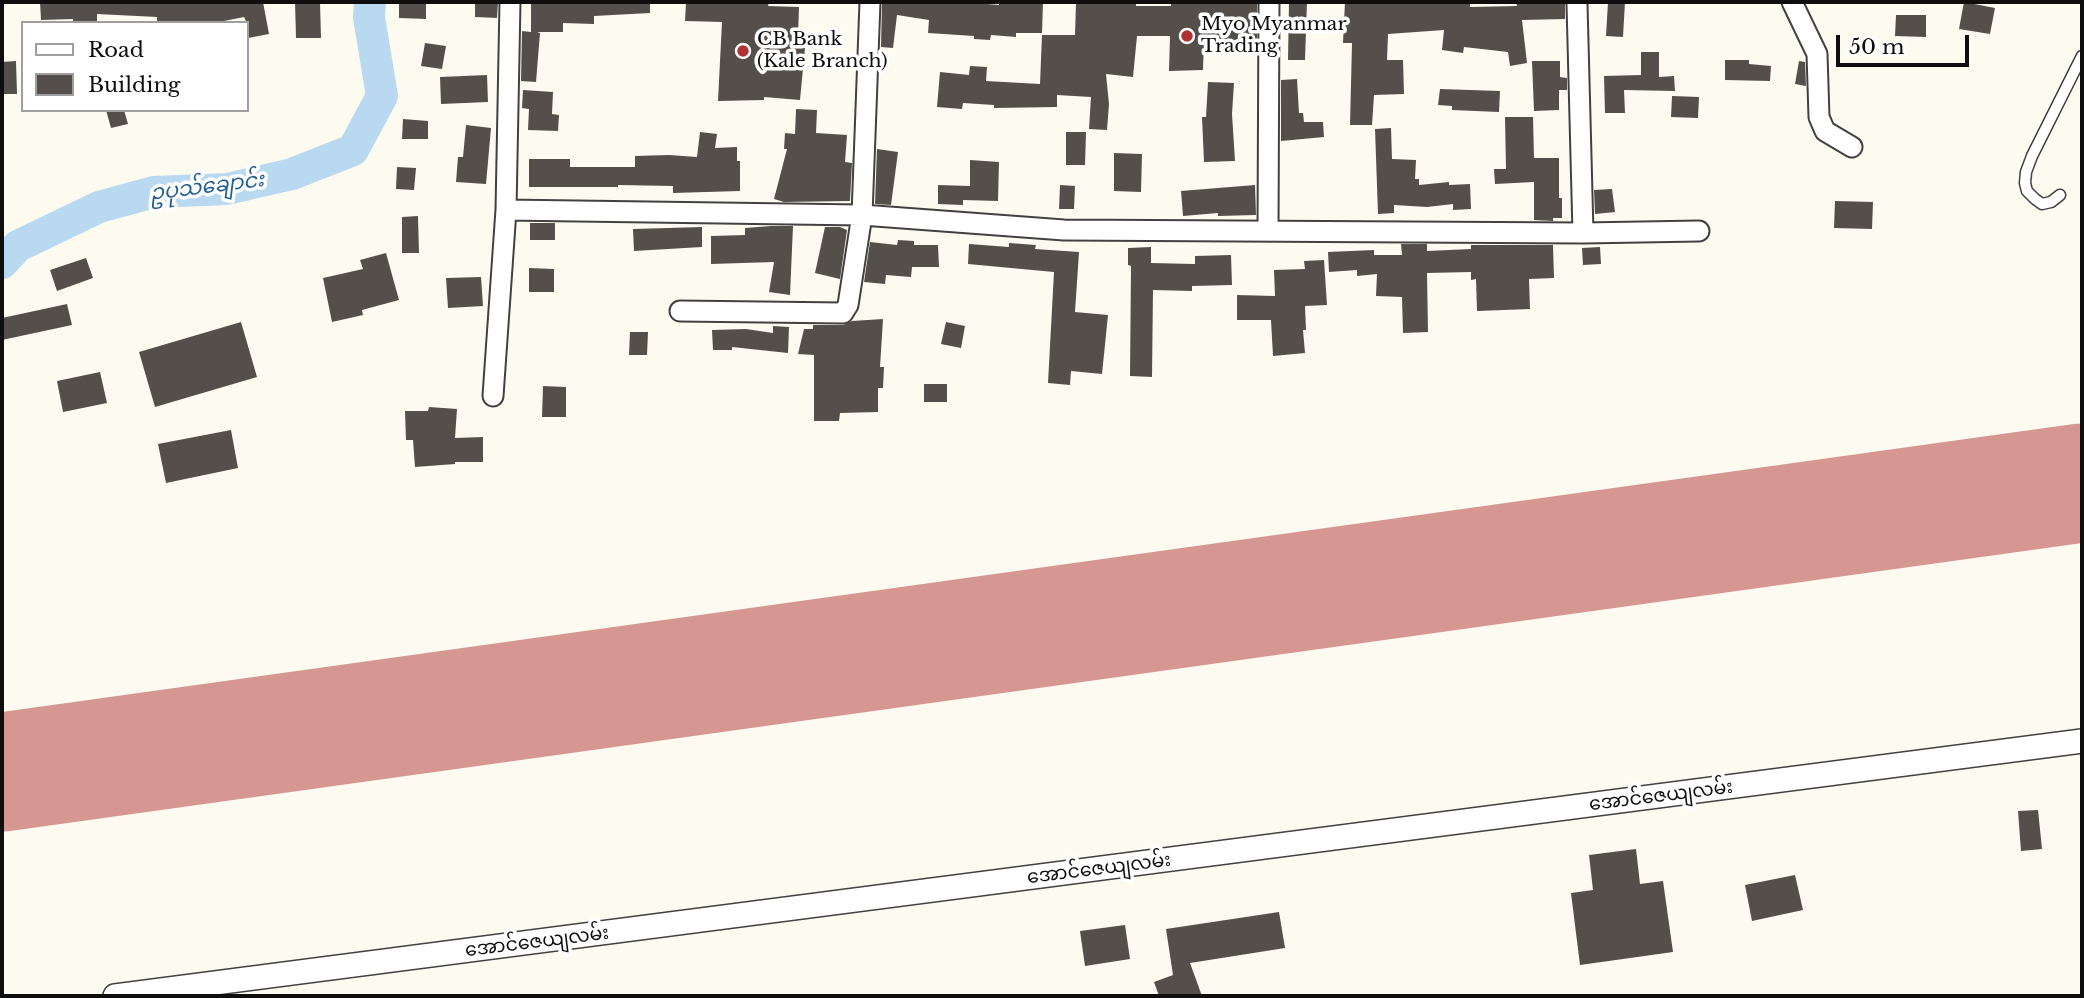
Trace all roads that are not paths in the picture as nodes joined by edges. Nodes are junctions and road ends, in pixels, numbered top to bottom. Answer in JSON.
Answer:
{"nodes":[{"id":1,"x":510,"y":2,"type":"edge"},
{"id":2,"x":870,"y":2,"type":"edge"},
{"id":3,"x":1269,"y":2,"type":"edge"},
{"id":4,"x":1792,"y":2,"type":"edge"},
{"id":5,"x":1577,"y":4,"type":"dead end"},
{"id":6,"x":2082,"y":56,"type":"edge"},
{"id":7,"x":1852,"y":147,"type":"dead end"},
{"id":8,"x":2060,"y":195,"type":"dead end"},
{"id":9,"x":506,"y":210,"type":"junction"},
{"id":10,"x":862,"y":215,"type":"junction"},
{"id":11,"x":1268,"y":231,"type":"junction"},
{"id":12,"x":1699,"y":231,"type":"dead end"},
{"id":13,"x":1583,"y":233,"type":"junction"},
{"id":14,"x":680,"y":311,"type":"dead end"},
{"id":15,"x":493,"y":396,"type":"dead end"},
{"id":16,"x":2082,"y":741,"type":"edge"},
{"id":17,"x":115,"y":996,"type":"edge"}],
"edges":[{"from":1,"to":9,"type":"street"},
{"from":2,"to":10,"type":"street"},
{"from":3,"to":11,"type":"street"},
{"from":4,"to":7,"type":"street"},
{"from":5,"to":13,"type":"street"},
{"from":6,"to":8,"type":"lane"},
{"from":9,"to":10,"type":"street"},
{"from":9,"to":15,"type":"street"},
{"from":10,"to":11,"type":"street"},
{"from":10,"to":14,"type":"street"},
{"from":11,"to":13,"type":"street"},
{"from":12,"to":13,"type":"street"},
{"from":16,"to":17,"type":"street","name":"အောင်ဇေယျလမ်း"}]}
